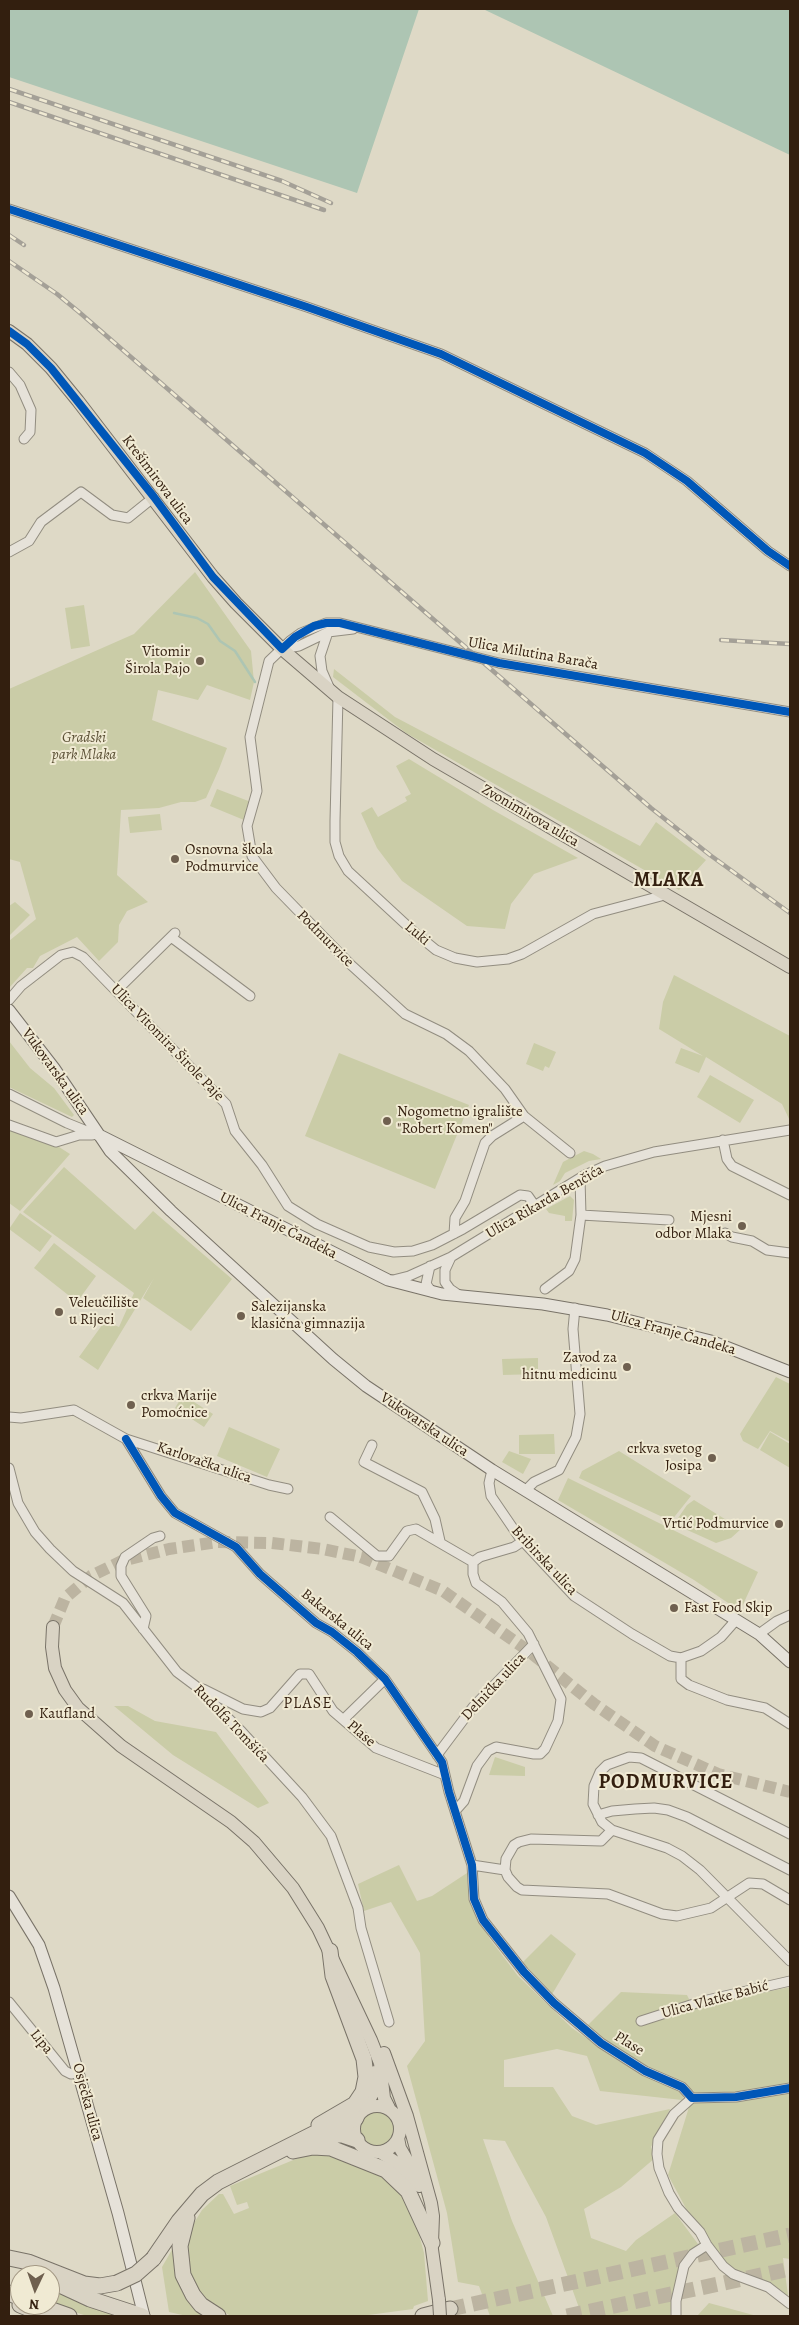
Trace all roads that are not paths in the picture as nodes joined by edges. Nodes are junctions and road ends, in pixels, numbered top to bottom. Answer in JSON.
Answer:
{"nodes":[{"id":1,"x":9,"y":209,"type":"edge"},
{"id":2,"x":9,"y":331,"type":"edge"},
{"id":3,"x":9,"y":372,"type":"edge"},
{"id":4,"x":24,"y":439,"type":"dead end"},
{"id":5,"x":154,"y":497,"type":"junction"},
{"id":6,"x":9,"y":552,"type":"edge"},
{"id":7,"x":790,"y":566,"type":"edge"},
{"id":8,"x":358,"y":629,"type":"junction"},
{"id":9,"x":328,"y":632,"type":"junction"},
{"id":10,"x":282,"y":649,"type":"junction"},
{"id":11,"x":337,"y":696,"type":"junction"},
{"id":12,"x":790,"y":712,"type":"edge"},
{"id":13,"x":665,"y":894,"type":"junction"},
{"id":14,"x":790,"y":967,"type":"edge"},
{"id":15,"x":116,"y":991,"type":"junction"},
{"id":16,"x":250,"y":996,"type":"dead end"},
{"id":17,"x":9,"y":1000,"type":"edge"},
{"id":18,"x":9,"y":1010,"type":"edge"},
{"id":19,"x":9,"y":1094,"type":"edge"},
{"id":20,"x":524,"y":1116,"type":"junction"},
{"id":21,"x":57,"y":1118,"type":"junction"},
{"id":22,"x":9,"y":1125,"type":"edge"},
{"id":23,"x":790,"y":1130,"type":"edge"},
{"id":24,"x":99,"y":1136,"type":"junction"},
{"id":25,"x":723,"y":1140,"type":"junction"},
{"id":26,"x":56,"y":1142,"type":"junction"},
{"id":27,"x":570,"y":1153,"type":"dead end"},
{"id":28,"x":580,"y":1178,"type":"junction"},
{"id":29,"x":790,"y":1195,"type":"edge"},
{"id":30,"x":535,"y":1206,"type":"junction"},
{"id":31,"x":581,"y":1215,"type":"junction"},
{"id":32,"x":669,"y":1220,"type":"dead end"},
{"id":33,"x":724,"y":1233,"type":"dead end"},
{"id":34,"x":454,"y":1234,"type":"junction"},
{"id":35,"x":790,"y":1252,"type":"edge"},
{"id":36,"x":451,"y":1257,"type":"junction"},
{"id":37,"x":430,"y":1266,"type":"junction"},
{"id":38,"x":388,"y":1280,"type":"junction"},
{"id":39,"x":545,"y":1289,"type":"dead end"},
{"id":40,"x":432,"y":1293,"type":"junction"},
{"id":41,"x":463,"y":1297,"type":"junction"},
{"id":42,"x":575,"y":1308,"type":"junction"},
{"id":43,"x":790,"y":1372,"type":"edge"},
{"id":44,"x":9,"y":1417,"type":"edge"},
{"id":45,"x":126,"y":1438,"type":"junction"},
{"id":46,"x":372,"y":1445,"type":"dead end"},
{"id":47,"x":9,"y":1468,"type":"edge"},
{"id":48,"x":492,"y":1470,"type":"junction"},
{"id":49,"x":288,"y":1488,"type":"dead end"},
{"id":50,"x":526,"y":1490,"type":"junction"},
{"id":51,"x":330,"y":1517,"type":"dead end"},
{"id":52,"x":160,"y":1536,"type":"dead end"},
{"id":53,"x":440,"y":1541,"type":"junction"},
{"id":54,"x":523,"y":1541,"type":"junction"},
{"id":55,"x":473,"y":1562,"type":"junction"},
{"id":56,"x":790,"y":1615,"type":"edge"},
{"id":57,"x":736,"y":1620,"type":"junction"},
{"id":58,"x":53,"y":1627,"type":"tunnel mouth"},
{"id":59,"x":142,"y":1628,"type":"junction"},
{"id":60,"x":759,"y":1634,"type":"junction"},
{"id":61,"x":534,"y":1644,"type":"junction"},
{"id":62,"x":681,"y":1658,"type":"junction"},
{"id":63,"x":790,"y":1662,"type":"edge"},
{"id":64,"x":385,"y":1679,"type":"junction"},
{"id":65,"x":198,"y":1686,"type":"junction"},
{"id":66,"x":344,"y":1719,"type":"junction"},
{"id":67,"x":790,"y":1724,"type":"edge"},
{"id":68,"x":437,"y":1755,"type":"junction"},
{"id":69,"x":445,"y":1775,"type":"junction"},
{"id":70,"x":456,"y":1810,"type":"junction"},
{"id":71,"x":598,"y":1816,"type":"junction"},
{"id":72,"x":612,"y":1830,"type":"junction"},
{"id":73,"x":790,"y":1834,"type":"edge"},
{"id":74,"x":472,"y":1865,"type":"junction"},
{"id":75,"x":505,"y":1870,"type":"junction"},
{"id":76,"x":790,"y":1870,"type":"edge"},
{"id":77,"x":9,"y":1896,"type":"edge"},
{"id":78,"x":726,"y":1897,"type":"junction"},
{"id":79,"x":790,"y":1900,"type":"edge"},
{"id":80,"x":330,"y":1951,"type":"junction"},
{"id":81,"x":790,"y":1961,"type":"edge"},
{"id":82,"x":790,"y":1981,"type":"edge"},
{"id":83,"x":9,"y":2002,"type":"edge"},
{"id":84,"x":641,"y":2021,"type":"dead end"},
{"id":85,"x":389,"y":2022,"type":"dead end"},
{"id":86,"x":368,"y":2032,"type":"junction"},
{"id":87,"x":376,"y":2055,"type":"junction"},
{"id":88,"x":79,"y":2073,"type":"junction"},
{"id":89,"x":790,"y":2088,"type":"edge"},
{"id":90,"x":692,"y":2098,"type":"junction"},
{"id":91,"x":389,"y":2108,"type":"junction"},
{"id":92,"x":360,"y":2113,"type":"junction"},
{"id":93,"x":311,"y":2136,"type":"junction"},
{"id":94,"x":398,"y":2138,"type":"junction"},
{"id":95,"x":357,"y":2140,"type":"junction"},
{"id":96,"x":380,"y":2152,"type":"junction"},
{"id":97,"x":249,"y":2164,"type":"junction"},
{"id":98,"x":420,"y":2193,"type":"junction"},
{"id":99,"x":190,"y":2209,"type":"junction"},
{"id":100,"x":432,"y":2243,"type":"junction"},
{"id":101,"x":707,"y":2245,"type":"junction"},
{"id":102,"x":9,"y":2258,"type":"edge"},
{"id":103,"x":21,"y":2265,"type":"edge"},
{"id":104,"x":60,"y":2285,"type":"edge"},
{"id":105,"x":790,"y":2304,"type":"edge"},
{"id":106,"x":443,"y":2308,"type":"edge"},
{"id":107,"x":143,"y":2316,"type":"edge"},
{"id":108,"x":218,"y":2316,"type":"edge"},
{"id":109,"x":423,"y":2316,"type":"edge"},
{"id":110,"x":676,"y":2316,"type":"edge"}],
"edges":[{"from":1,"to":7,"type":"street"},
{"from":2,"to":5,"type":"main road","name":"Krešimirova ulica"},
{"from":3,"to":4,"type":"street"},
{"from":5,"to":6,"type":"street"},
{"from":5,"to":10,"type":"main road","name":"Krešimirova ulica"},
{"from":8,"to":9,"type":"street"},
{"from":8,"to":10,"type":"street","name":"Ulica Milutina Barača"},
{"from":8,"to":12,"type":"street","name":"Ulica Milutina Barača"},
{"from":9,"to":10,"type":"street"},
{"from":9,"to":11,"type":"street"},
{"from":10,"to":11,"type":"main road","name":"Zvonimirova ulica"},
{"from":10,"to":20,"type":"street","name":"Podmurvice"},
{"from":11,"to":13,"type":"main road","name":"Zvonimirova ulica"},
{"from":11,"to":13,"type":"street","name":"Luki"},
{"from":13,"to":14,"type":"main road","name":"Zvonimirova ulica"},
{"from":15,"to":16,"type":"street"},
{"from":15,"to":17,"type":"street","name":"Ulica Vitomira Širole Paje"},
{"from":15,"to":34,"type":"street","name":"Ulica Vitomira Širole Paje"},
{"from":18,"to":24,"type":"main road","name":"Vukovarska ulica"},
{"from":19,"to":21,"type":"street"},
{"from":20,"to":27,"type":"street","name":"Podmurvice"},
{"from":20,"to":34,"type":"street"},
{"from":21,"to":24,"type":"street"},
{"from":21,"to":26,"type":"street"},
{"from":22,"to":26,"type":"street"},
{"from":23,"to":25,"type":"street","name":"Ulica Rikarda Benčića"},
{"from":24,"to":26,"type":"street","name":"Vukovarska ulica"},
{"from":24,"to":38,"type":"main road","name":"Ulica Franje Čandeka"},
{"from":24,"to":48,"type":"main road","name":"Vukovarska ulica"},
{"from":25,"to":28,"type":"street","name":"Ulica Rikarda Benčića"},
{"from":25,"to":29,"type":"street"},
{"from":28,"to":30,"type":"street","name":"Ulica Rikarda Benčića"},
{"from":28,"to":31,"type":"street"},
{"from":30,"to":34,"type":"street","name":"Ulica Vitomira Širole Paje"},
{"from":30,"to":36,"type":"street","name":"Ulica Rikarda Benčića"},
{"from":31,"to":32,"type":"street","name":"Ulica Rikarda Benčića"},
{"from":31,"to":39,"type":"street"},
{"from":33,"to":35,"type":"street"},
{"from":36,"to":37,"type":"street","name":"Ulica Rikarda Benčića"},
{"from":36,"to":41,"type":"street"},
{"from":37,"to":38,"type":"street","name":"Ulica Rikarda Benčića"},
{"from":37,"to":40,"type":"street"},
{"from":38,"to":40,"type":"main road","name":"Ulica Franje Čandeka"},
{"from":40,"to":41,"type":"main road","name":"Ulica Franje Čandeka"},
{"from":41,"to":42,"type":"main road","name":"Ulica Franje Čandeka"},
{"from":42,"to":43,"type":"main road","name":"Ulica Franje Čandeka"},
{"from":42,"to":50,"type":"street"},
{"from":44,"to":45,"type":"street","name":"Karlovačka ulica"},
{"from":45,"to":49,"type":"street","name":"Karlovačka ulica"},
{"from":45,"to":64,"type":"street","name":"Bakarska ulica"},
{"from":46,"to":53,"type":"street"},
{"from":47,"to":59,"type":"street","name":"Rudolfa Tomšića"},
{"from":48,"to":50,"type":"main road","name":"Vukovarska ulica"},
{"from":48,"to":54,"type":"street","name":"Bribirska ulica"},
{"from":50,"to":57,"type":"main road","name":"Vukovarska ulica"},
{"from":51,"to":53,"type":"street"},
{"from":52,"to":59,"type":"street"},
{"from":53,"to":55,"type":"street"},
{"from":54,"to":55,"type":"street"},
{"from":54,"to":62,"type":"street","name":"Bribirska ulica"},
{"from":55,"to":61,"type":"street"},
{"from":56,"to":60,"type":"street"},
{"from":57,"to":60,"type":"main road","name":"Vukovarska ulica"},
{"from":57,"to":62,"type":"street"},
{"from":58,"to":80,"type":"main road"},
{"from":59,"to":65,"type":"street","name":"Rudolfa Tomšića"},
{"from":60,"to":63,"type":"main road","name":"Vukovarska ulica"},
{"from":61,"to":68,"type":"street","name":"Delnička ulica"},
{"from":61,"to":70,"type":"street"},
{"from":62,"to":67,"type":"street"},
{"from":64,"to":66,"type":"street"},
{"from":64,"to":68,"type":"street","name":"Bakarska ulica"},
{"from":65,"to":66,"type":"street","name":"Plase"},
{"from":65,"to":85,"type":"street","name":"Rudolfa Tomšića"},
{"from":66,"to":69,"type":"street","name":"Plase"},
{"from":68,"to":69,"type":"street","name":"Bakarska ulica"},
{"from":69,"to":70,"type":"street","name":"Bakarska ulica"},
{"from":70,"to":74,"type":"street","name":"Bakarska ulica"},
{"from":71,"to":72,"type":"street"},
{"from":71,"to":73,"type":"street"},
{"from":71,"to":76,"type":"street"},
{"from":72,"to":75,"type":"street"},
{"from":72,"to":78,"type":"street"},
{"from":74,"to":75,"type":"street"},
{"from":74,"to":90,"type":"street","name":"Plase"},
{"from":75,"to":78,"type":"street"},
{"from":77,"to":88,"type":"main road","name":"Osječka ulica"},
{"from":78,"to":79,"type":"street"},
{"from":78,"to":81,"type":"street"},
{"from":80,"to":86,"type":"main road"},
{"from":80,"to":93,"type":"highway"},
{"from":82,"to":84,"type":"street","name":"Ulica Vlatke Babić"},
{"from":83,"to":88,"type":"street","name":"Lipa"},
{"from":86,"to":87,"type":"main road"},
{"from":86,"to":100,"type":"main road"},
{"from":87,"to":91,"type":"main road"},
{"from":87,"to":92,"type":"main road"},
{"from":88,"to":107,"type":"main road","name":"Osječka ulica"},
{"from":89,"to":90,"type":"street"},
{"from":90,"to":101,"type":"street"},
{"from":91,"to":92,"type":"main road"},
{"from":91,"to":94,"type":"main road"},
{"from":92,"to":93,"type":"highway"},
{"from":92,"to":95,"type":"main road"},
{"from":93,"to":95,"type":"highway"},
{"from":93,"to":97,"type":"highway"},
{"from":94,"to":96,"type":"main road"},
{"from":94,"to":98,"type":"main road"},
{"from":95,"to":96,"type":"main road"},
{"from":96,"to":98,"type":"main road"},
{"from":97,"to":99,"type":"highway"},
{"from":97,"to":100,"type":"highway"},
{"from":98,"to":100,"type":"main road"},
{"from":99,"to":102,"type":"highway","bridge":true},
{"from":99,"to":108,"type":"highway"},
{"from":100,"to":106,"type":"main road"},
{"from":101,"to":105,"type":"street"},
{"from":101,"to":110,"type":"street"},
{"from":102,"to":103,"type":"highway"},
{"from":104,"to":107,"type":"highway"},
{"from":106,"to":109,"type":"highway"}]}
